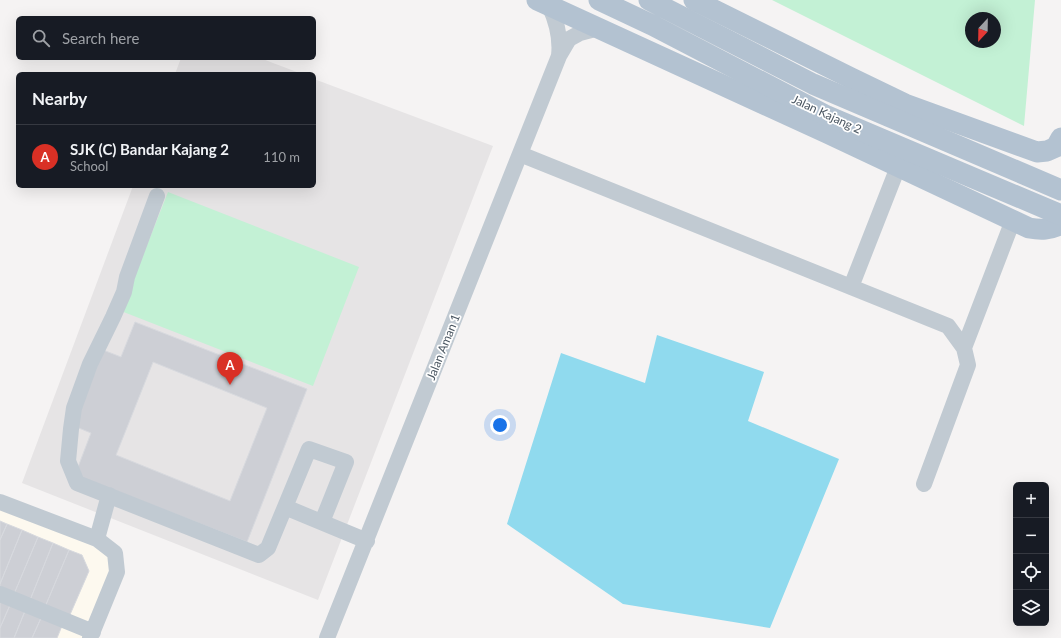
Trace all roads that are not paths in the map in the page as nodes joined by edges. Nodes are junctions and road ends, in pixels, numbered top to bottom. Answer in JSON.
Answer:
{"nodes":[{"id":1,"x":599,"y":0,"type":"edge"},
{"id":2,"x":650,"y":0,"type":"edge"},
{"id":3,"x":694,"y":0,"type":"edge"},
{"id":4,"x":543,"y":3,"type":"edge"},
{"id":5,"x":599,"y":28,"type":"junction"},
{"id":6,"x":559,"y":56,"type":"junction"},
{"id":7,"x":851,"y":78,"type":"junction"},
{"id":8,"x":827,"y":133,"type":"junction"},
{"id":9,"x":1061,"y":138,"type":"edge"},
{"id":10,"x":520,"y":154,"type":"junction"},
{"id":11,"x":898,"y":167,"type":"junction"},
{"id":12,"x":1061,"y":190,"type":"edge"},
{"id":13,"x":157,"y":196,"type":"dead end"},
{"id":14,"x":1061,"y":215,"type":"edge"},
{"id":15,"x":1013,"y":220,"type":"junction"},
{"id":16,"x":1061,"y":224,"type":"edge"},
{"id":17,"x":851,"y":287,"type":"junction"},
{"id":18,"x":964,"y":348,"type":"junction"},
{"id":19,"x":924,"y":484,"type":"dead end"},
{"id":20,"x":109,"y":495,"type":"junction"},
{"id":21,"x":0,"y":502,"type":"edge"},
{"id":22,"x":286,"y":507,"type":"junction"},
{"id":23,"x":322,"y":522,"type":"junction"},
{"id":24,"x":97,"y":539,"type":"junction"},
{"id":25,"x":367,"y":541,"type":"junction"},
{"id":26,"x":0,"y":594,"type":"edge"},
{"id":27,"x":91,"y":635,"type":"edge"},
{"id":28,"x":327,"y":638,"type":"edge"}],
"edges":[{"from":1,"to":14,"type":"main road","name":"Jalan Kajang 2","bridge":true},
{"from":2,"to":12,"type":"main road","name":"Jalan Kajang 2","bridge":true},
{"from":3,"to":7,"type":"main road"},
{"from":4,"to":5,"type":"main road"},
{"from":4,"to":6,"type":"street"},
{"from":5,"to":6,"type":"street"},
{"from":5,"to":8,"type":"main road"},
{"from":6,"to":10,"type":"street","name":"Jalan Aman 1"},
{"from":7,"to":8,"type":"main road"},
{"from":7,"to":9,"type":"main road"},
{"from":8,"to":11,"type":"main road"},
{"from":10,"to":17,"type":"street"},
{"from":10,"to":25,"type":"street","name":"Jalan Aman 1"},
{"from":11,"to":15,"type":"main road"},
{"from":11,"to":17,"type":"street"},
{"from":13,"to":20,"type":"street"},
{"from":15,"to":16,"type":"main road"},
{"from":15,"to":18,"type":"street"},
{"from":17,"to":18,"type":"street"},
{"from":18,"to":19,"type":"street"},
{"from":20,"to":22,"type":"street"},
{"from":20,"to":24,"type":"street"},
{"from":21,"to":24,"type":"street"},
{"from":22,"to":23,"type":"street"},
{"from":22,"to":23,"type":"street"},
{"from":23,"to":25,"type":"street"},
{"from":24,"to":27,"type":"street"},
{"from":25,"to":28,"type":"street","name":"Jalan Aman 1"},
{"from":26,"to":27,"type":"street"}]}
